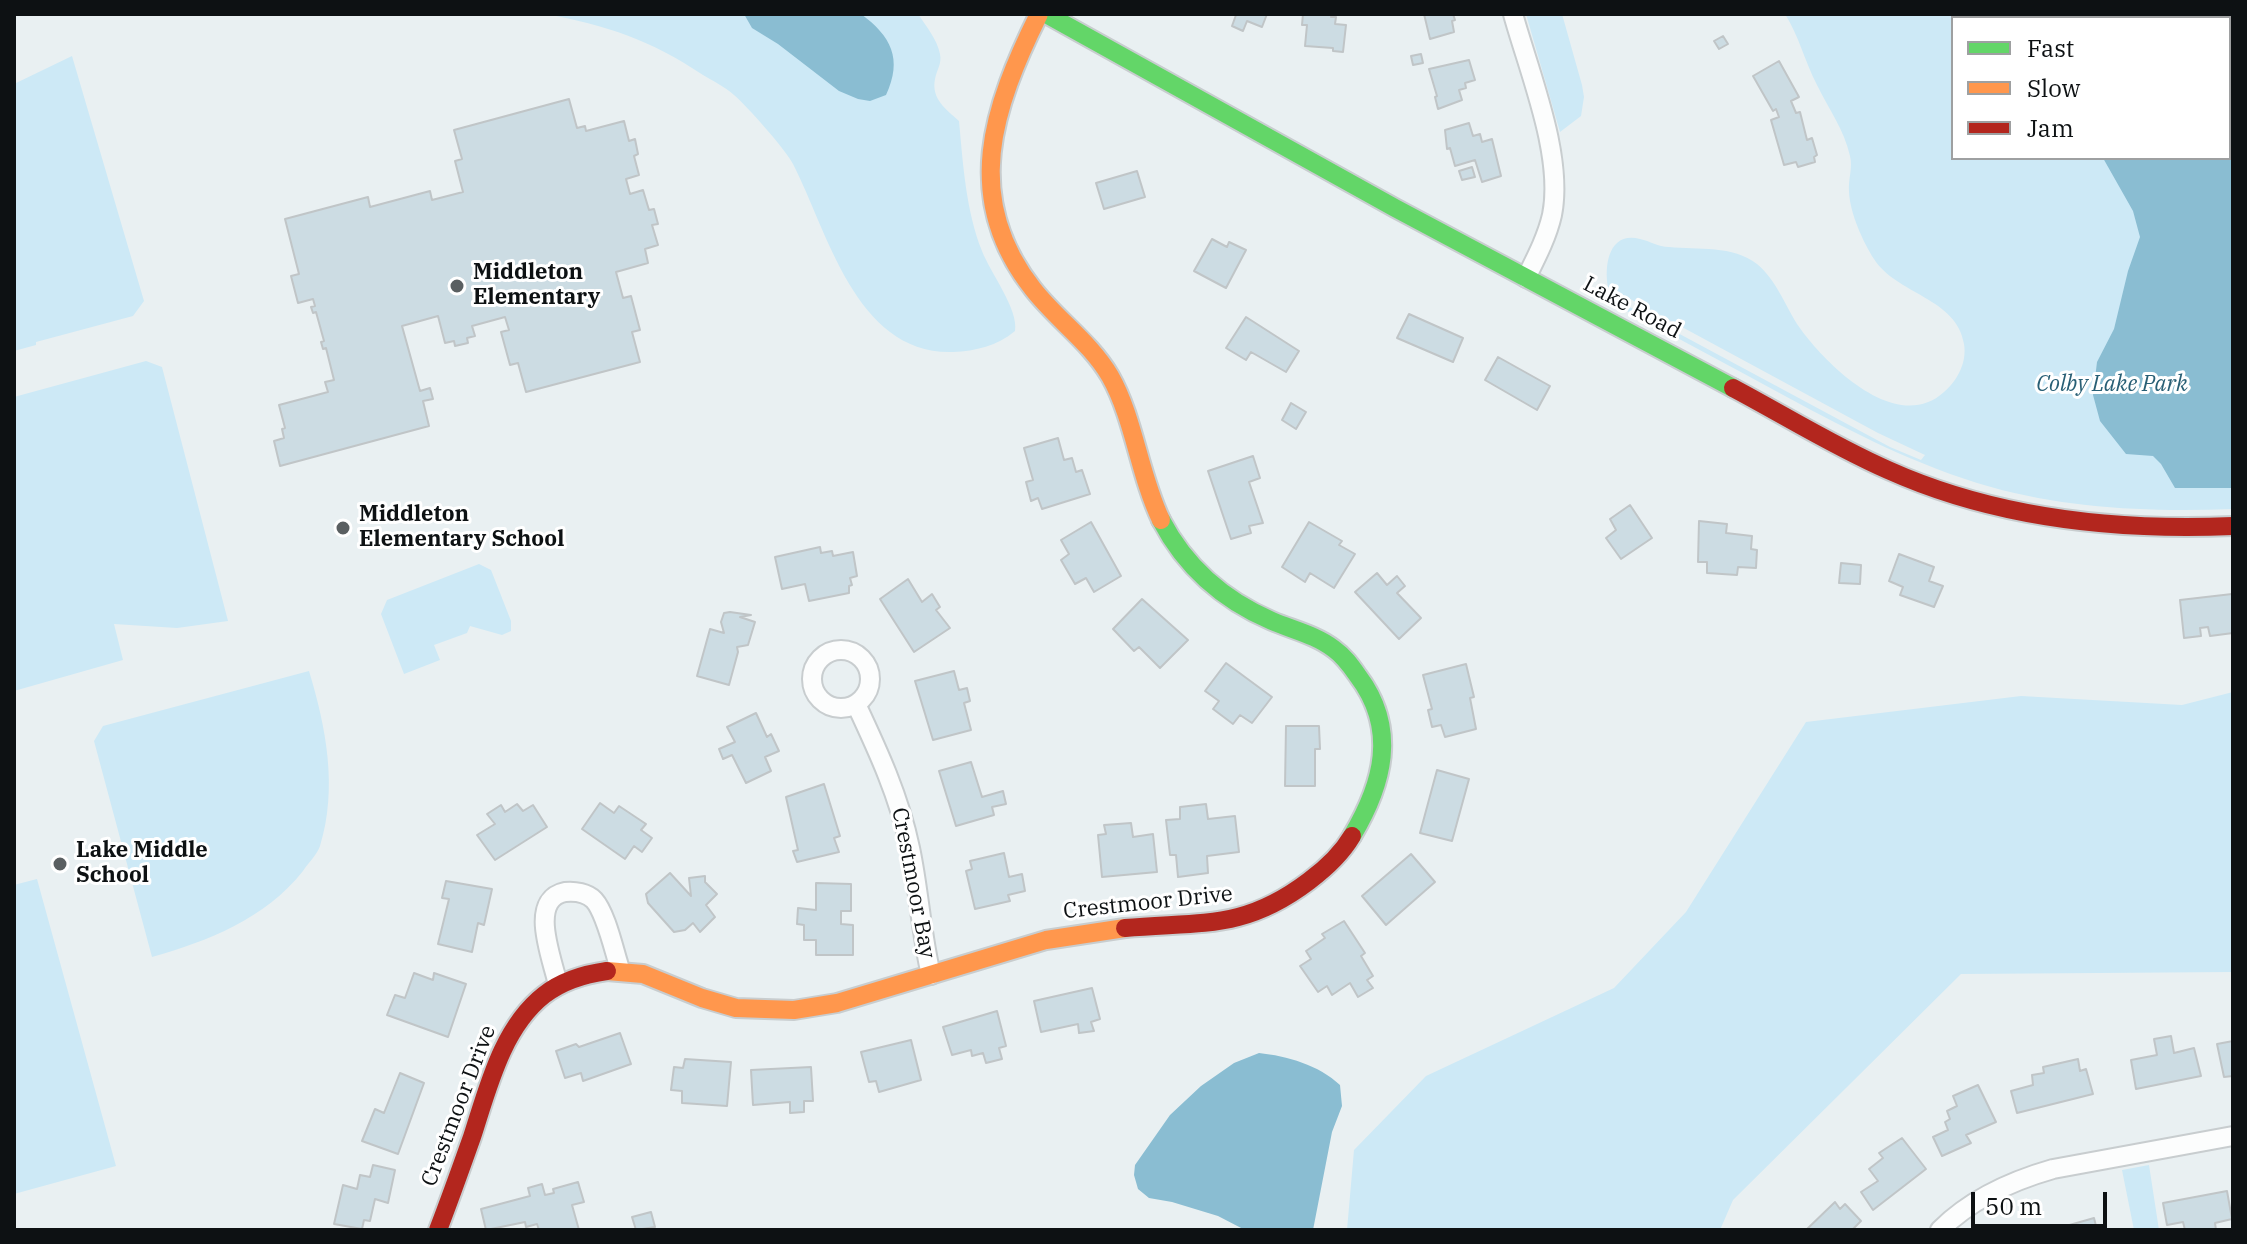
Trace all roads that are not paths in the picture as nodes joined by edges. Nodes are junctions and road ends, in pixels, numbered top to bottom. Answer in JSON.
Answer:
{"nodes":[{"id":1,"x":1039,"y":14,"type":"edge"},
{"id":2,"x":1046,"y":14,"type":"edge"},
{"id":3,"x":1513,"y":14,"type":"edge"},
{"id":4,"x":1526,"y":278,"type":"junction"},
{"id":5,"x":2233,"y":526,"type":"edge"},
{"id":6,"x":856,"y":704,"type":"dead end"},
{"id":7,"x":620,"y":969,"type":"junction"},
{"id":8,"x":931,"y":975,"type":"junction"},
{"id":9,"x":558,"y":985,"type":"junction"},
{"id":10,"x":2233,"y":1136,"type":"edge"},
{"id":11,"x":438,"y":1230,"type":"edge"},
{"id":12,"x":1940,"y":1230,"type":"edge"}],
"edges":[{"from":1,"to":8,"type":"street","name":"Crestmoor Drive"},
{"from":2,"to":4,"type":"street","name":"Lake Road"},
{"from":3,"to":4,"type":"street"},
{"from":4,"to":5,"type":"street","name":"Lake Road"},
{"from":6,"to":8,"type":"street","name":"Crestmoor Bay"},
{"from":7,"to":8,"type":"street","name":"Crestmoor Drive"},
{"from":7,"to":9,"type":"street","name":"Crestmoor Drive"},
{"from":7,"to":9,"type":"street"},
{"from":9,"to":11,"type":"street","name":"Crestmoor Drive"},
{"from":10,"to":12,"type":"street"}]}
